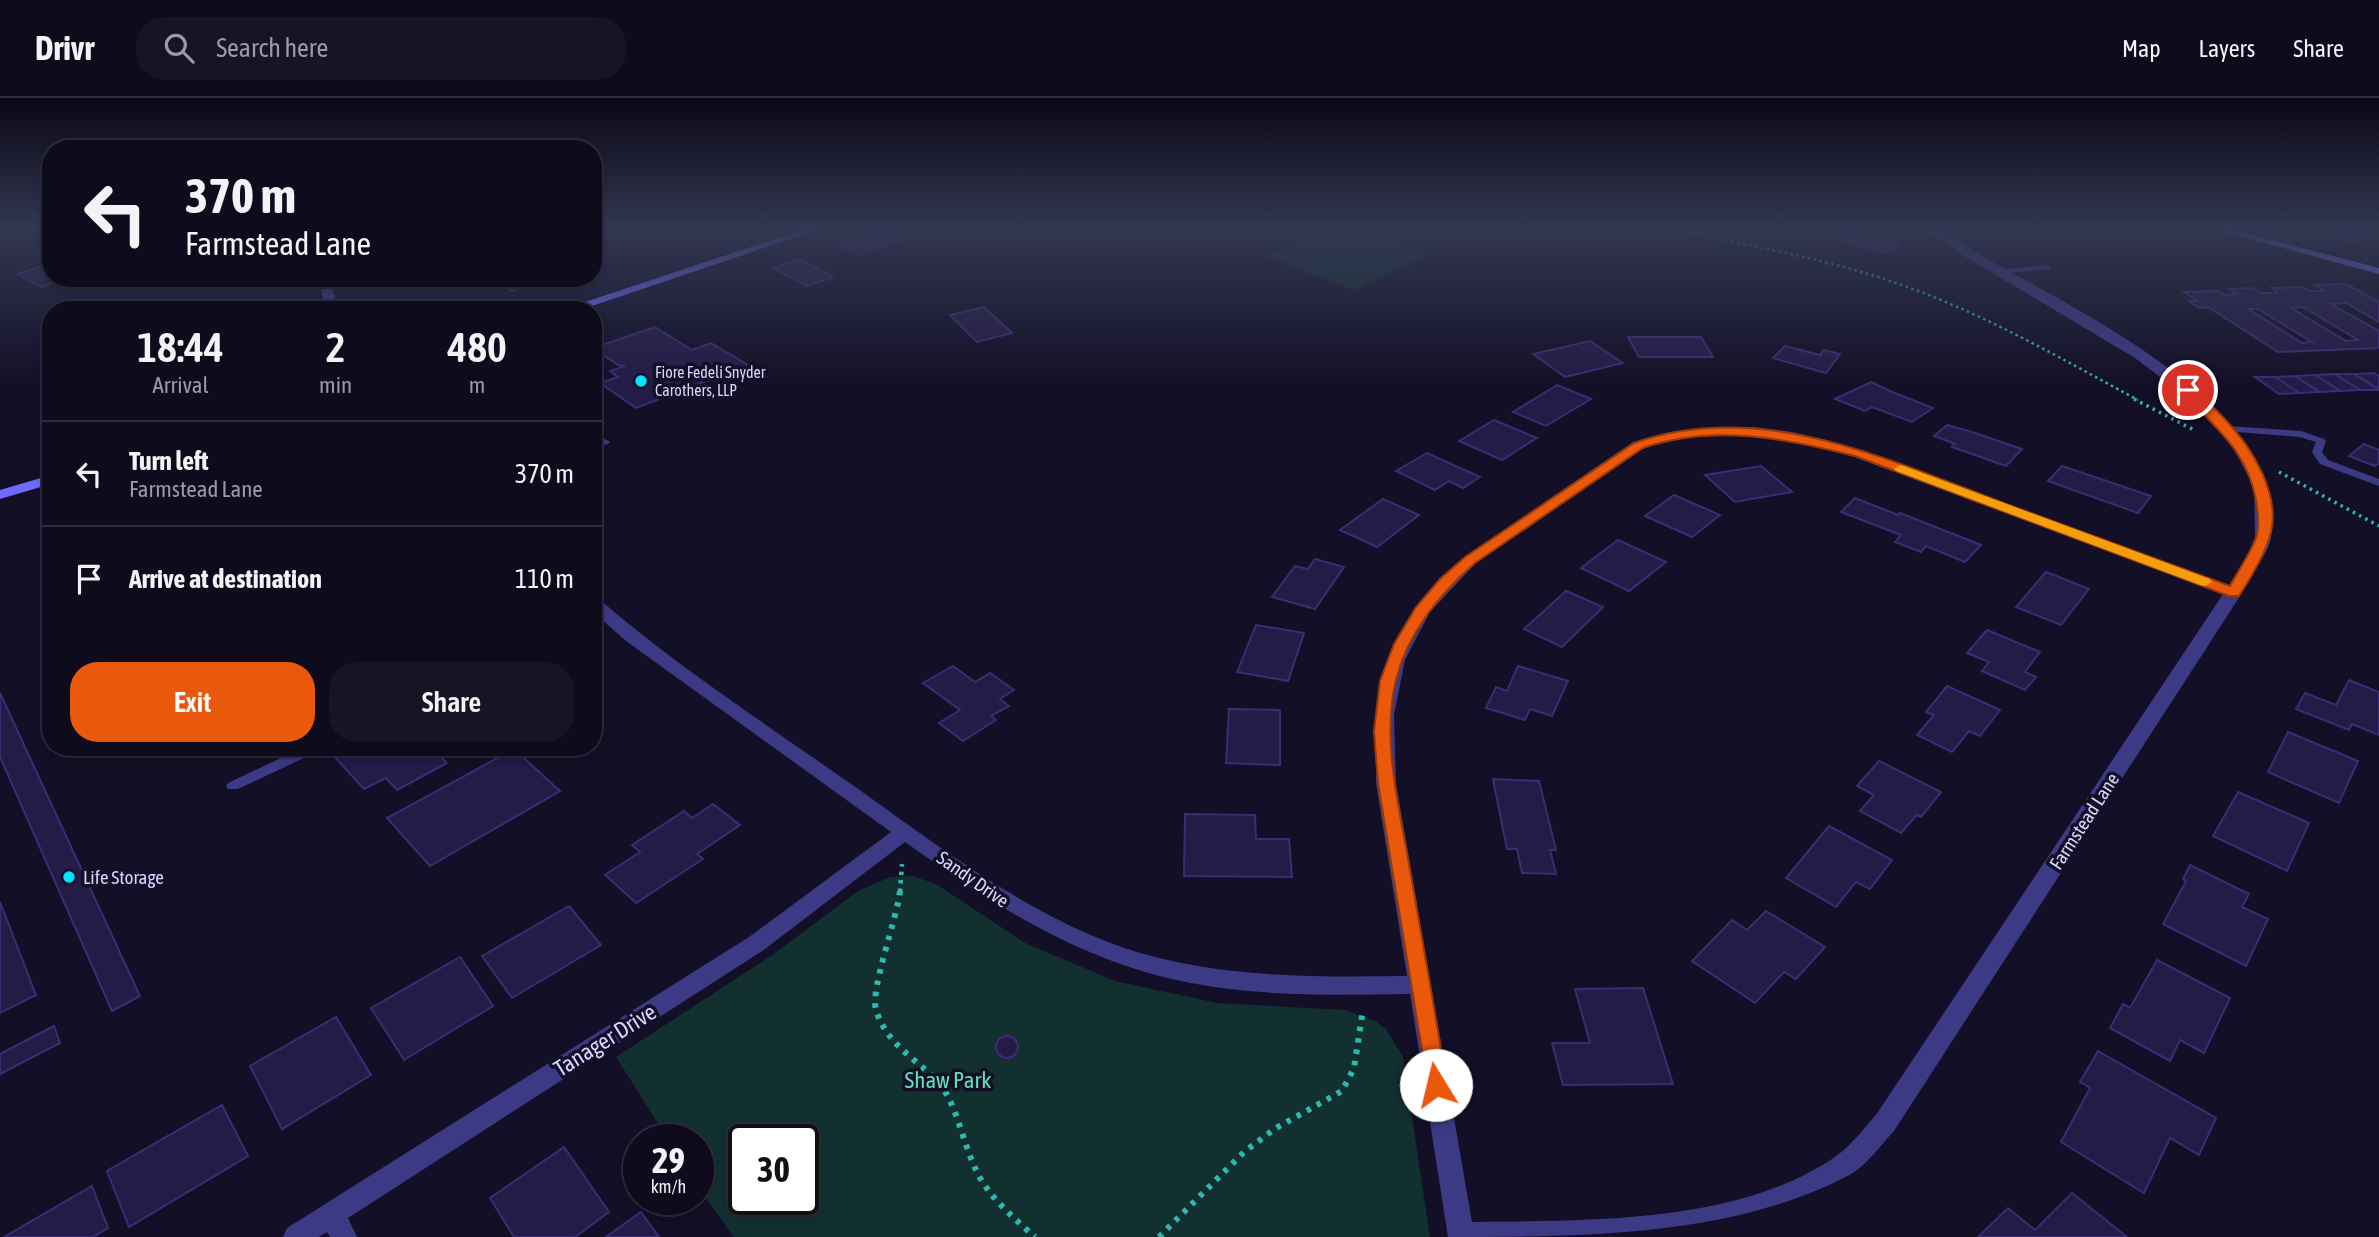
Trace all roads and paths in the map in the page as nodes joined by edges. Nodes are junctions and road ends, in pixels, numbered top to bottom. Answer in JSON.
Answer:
{"nodes":[{"id":1,"x":658,"y":280,"type":"edge"},
{"id":2,"x":1881,"y":280,"type":"edge"},
{"id":3,"x":2013,"y":280,"type":"edge"},
{"id":4,"x":595,"y":301,"type":"edge"},
{"id":5,"x":2227,"y":429,"type":"junction"},
{"id":6,"x":2203,"y":435,"type":"dead end"},
{"id":7,"x":605,"y":442,"type":"dead end"},
{"id":8,"x":602,"y":443,"type":"edge"},
{"id":9,"x":2274,"y":470,"type":"dead end"},
{"id":10,"x":42,"y":482,"type":"edge"},
{"id":11,"x":2379,"y":483,"type":"edge"},
{"id":12,"x":0,"y":495,"type":"edge"},
{"id":13,"x":2379,"y":526,"type":"edge"},
{"id":14,"x":2234,"y":593,"type":"junction"},
{"id":15,"x":602,"y":616,"type":"edge"},
{"id":16,"x":297,"y":756,"type":"edge"},
{"id":17,"x":233,"y":786,"type":"dead end"},
{"id":18,"x":905,"y":832,"type":"junction"},
{"id":19,"x":1368,"y":985,"type":"junction"},
{"id":20,"x":1420,"y":985,"type":"junction"},
{"id":21,"x":332,"y":1214,"type":"junction"},
{"id":22,"x":1461,"y":1236,"type":"edge"},
{"id":23,"x":296,"y":1237,"type":"edge"},
{"id":24,"x":344,"y":1237,"type":"edge"},
{"id":25,"x":1035,"y":1237,"type":"edge"},
{"id":26,"x":1159,"y":1237,"type":"edge"}],
"edges":[{"from":1,"to":4,"type":"main road"},
{"from":2,"to":6,"type":"path"},
{"from":3,"to":5,"type":"street","name":"Farmstead Lane"},
{"from":5,"to":11,"type":"lane"},
{"from":5,"to":14,"type":"street","name":"Farmstead Lane"},
{"from":7,"to":8,"type":"lane"},
{"from":9,"to":13,"type":"path"},
{"from":10,"to":12,"type":"main road"},
{"from":14,"to":20,"type":"street"},
{"from":14,"to":22,"type":"street","name":"Farmstead Lane"},
{"from":15,"to":18,"type":"street","name":"Sandy Drive"},
{"from":16,"to":17,"type":"lane"},
{"from":18,"to":19,"type":"street","name":"Sandy Drive"},
{"from":18,"to":21,"type":"street","name":"Tanager Drive"},
{"from":18,"to":25,"type":"path"},
{"from":19,"to":20,"type":"street","name":"Sandy Drive"},
{"from":19,"to":26,"type":"path"},
{"from":20,"to":22,"type":"street"},
{"from":21,"to":23,"type":"street","name":"Tanager Drive"},
{"from":21,"to":24,"type":"street"}]}
